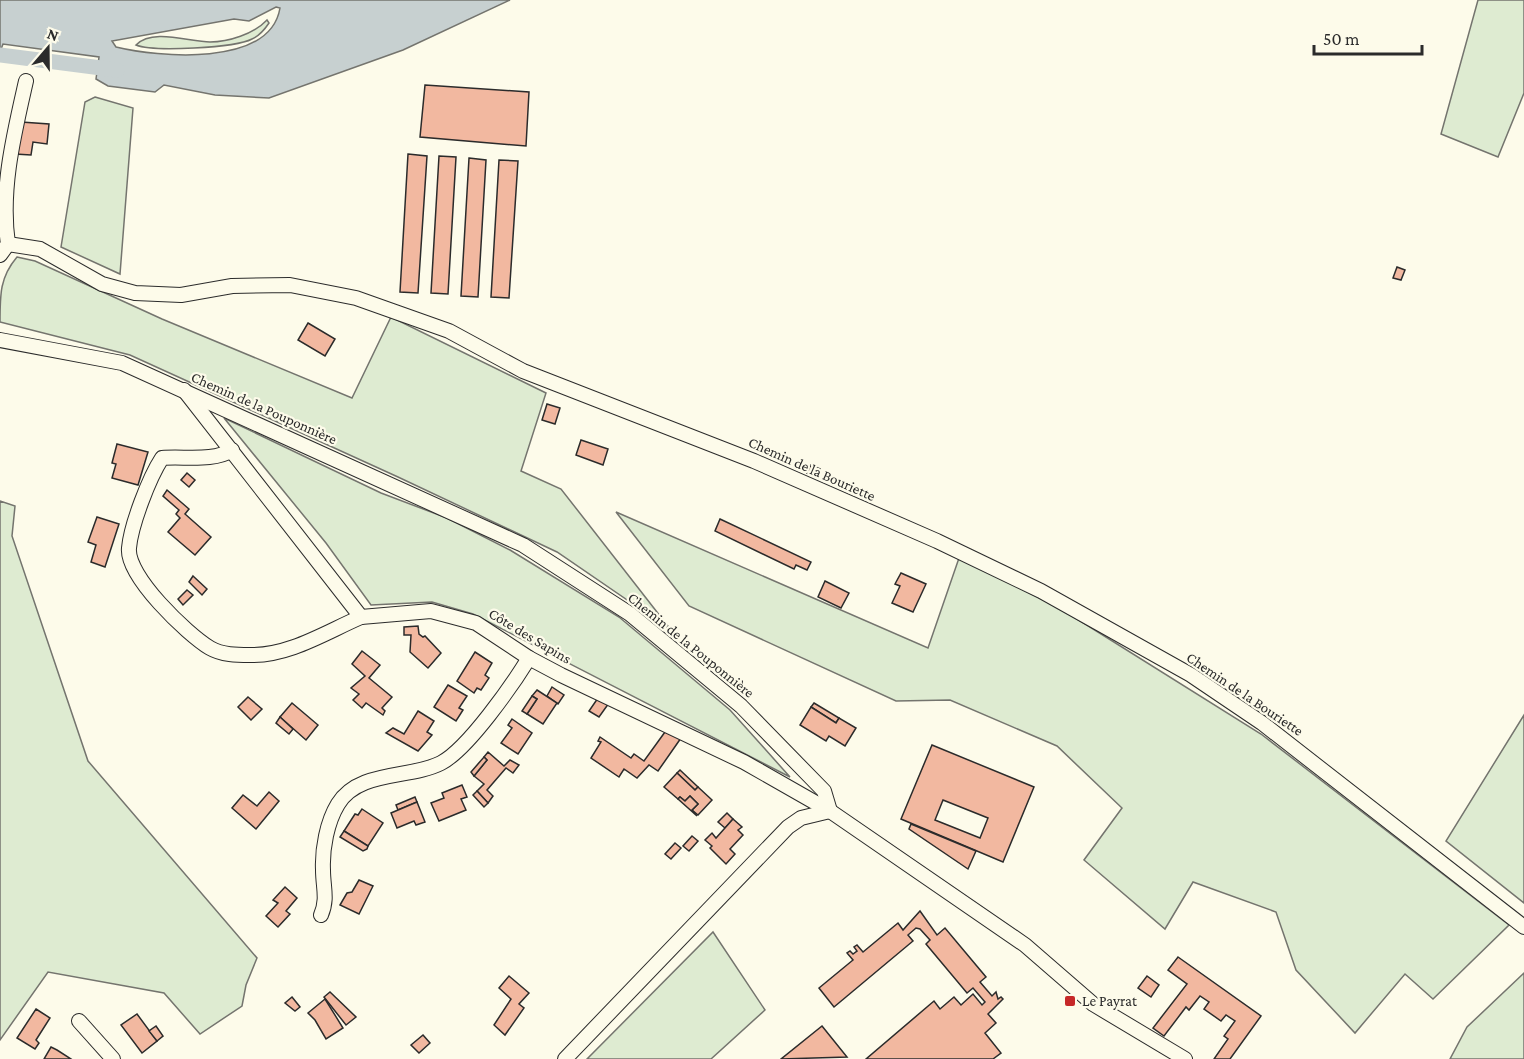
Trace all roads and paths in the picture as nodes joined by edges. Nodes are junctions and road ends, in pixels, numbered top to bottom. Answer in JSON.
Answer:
{"nodes":[{"id":1,"x":26,"y":81,"type":"dead end"},
{"id":2,"x":4,"y":250,"type":"edge"},
{"id":3,"x":0,"y":339,"type":"edge"},
{"id":4,"x":184,"y":390,"type":"junction"},
{"id":5,"x":232,"y":450,"type":"junction"},
{"id":6,"x":361,"y":617,"type":"junction"},
{"id":7,"x":529,"y":658,"type":"junction"},
{"id":8,"x":830,"y":811,"type":"junction"},
{"id":9,"x":321,"y":915,"type":"dead end"},
{"id":10,"x":1524,"y":927,"type":"edge"},
{"id":11,"x":78,"y":1021,"type":"dead end"},
{"id":12,"x":113,"y":1059,"type":"edge"},
{"id":13,"x":565,"y":1059,"type":"edge"},
{"id":14,"x":1185,"y":1059,"type":"edge"}],
"edges":[{"from":1,"to":2,"type":"street"},
{"from":2,"to":10,"type":"street","name":"Chemin de la Bouriette"},
{"from":3,"to":4,"type":"street","name":"Chemin de la Pouponnière"},
{"from":4,"to":5,"type":"street"},
{"from":4,"to":8,"type":"street","name":"Chemin de la Pouponnière"},
{"from":5,"to":6,"type":"street"},
{"from":5,"to":6,"type":"street","name":"Côte des Sapins"},
{"from":6,"to":7,"type":"street","name":"Côte des Sapins"},
{"from":7,"to":8,"type":"street","name":"Côte des Sapins"},
{"from":7,"to":9,"type":"street"},
{"from":8,"to":13,"type":"street"},
{"from":8,"to":14,"type":"street"},
{"from":11,"to":12,"type":"street"}]}
